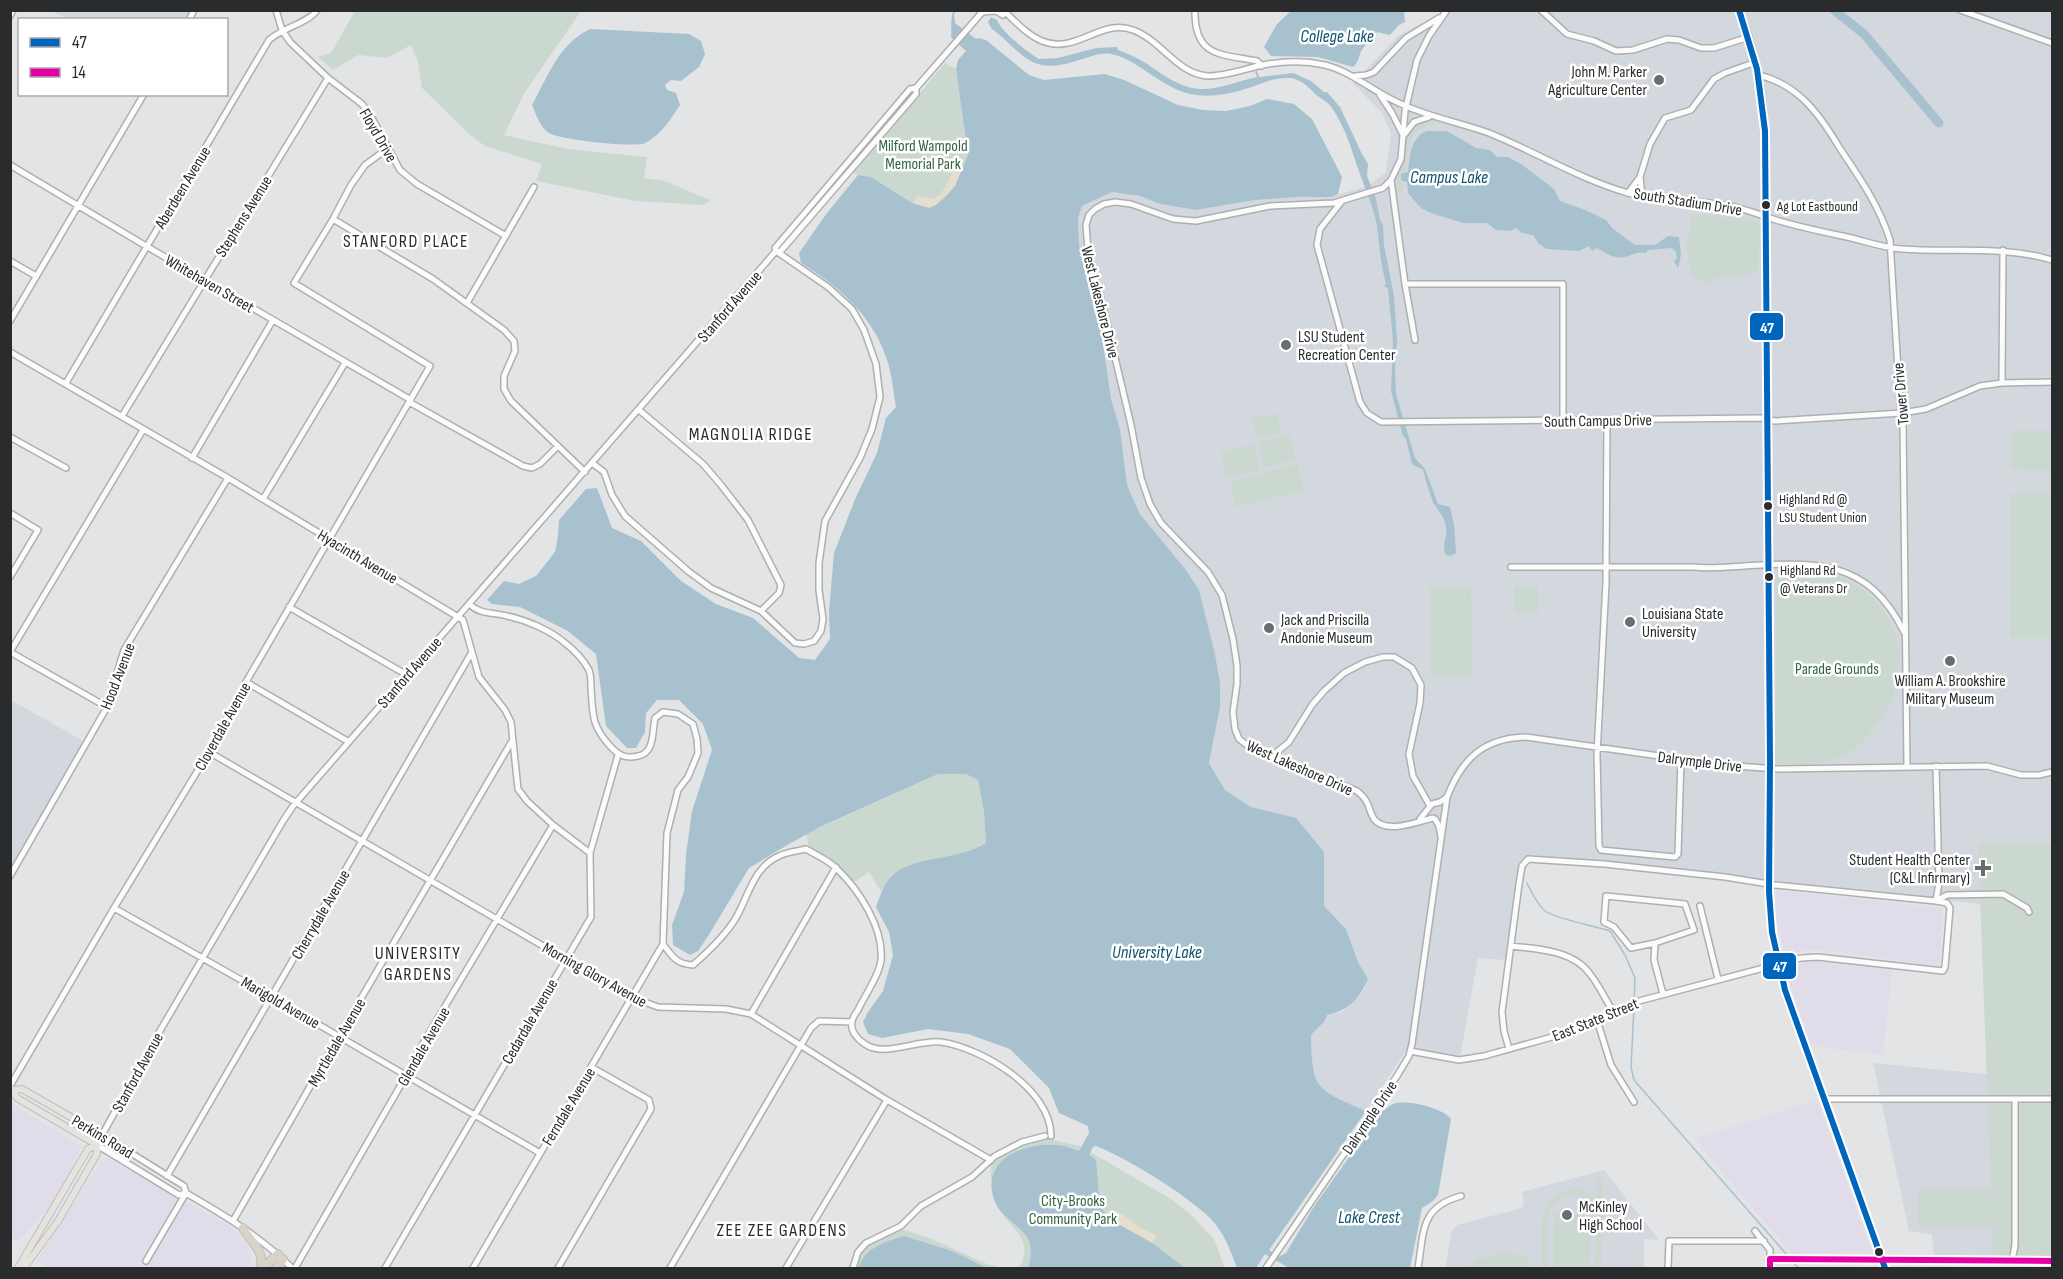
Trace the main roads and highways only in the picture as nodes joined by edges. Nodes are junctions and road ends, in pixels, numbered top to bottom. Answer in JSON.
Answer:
{"nodes":[{"id":1,"x":12,"y":1088,"type":"edge"},
{"id":2,"x":97,"y":1145,"type":"junction"},
{"id":3,"x":243,"y":1228,"type":"road end"},
{"id":4,"x":2052,"y":1261,"type":"edge"},
{"id":5,"x":18,"y":1269,"type":"edge"},
{"id":6,"x":24,"y":1269,"type":"edge"},
{"id":7,"x":262,"y":1269,"type":"edge"},
{"id":8,"x":277,"y":1269,"type":"edge"},
{"id":9,"x":1770,"y":1269,"type":"edge"}],
"edges":[{"from":1,"to":2,"type":"main road","name":"Perkins Road"},
{"from":1,"to":2,"type":"main road","name":"Perkins Road"},
{"from":2,"to":5,"type":"main road"},
{"from":2,"to":6,"type":"main road"},
{"from":3,"to":7,"type":"highway"},
{"from":4,"to":9,"type":"main road"},
{"from":7,"to":8,"type":"highway"}]}
